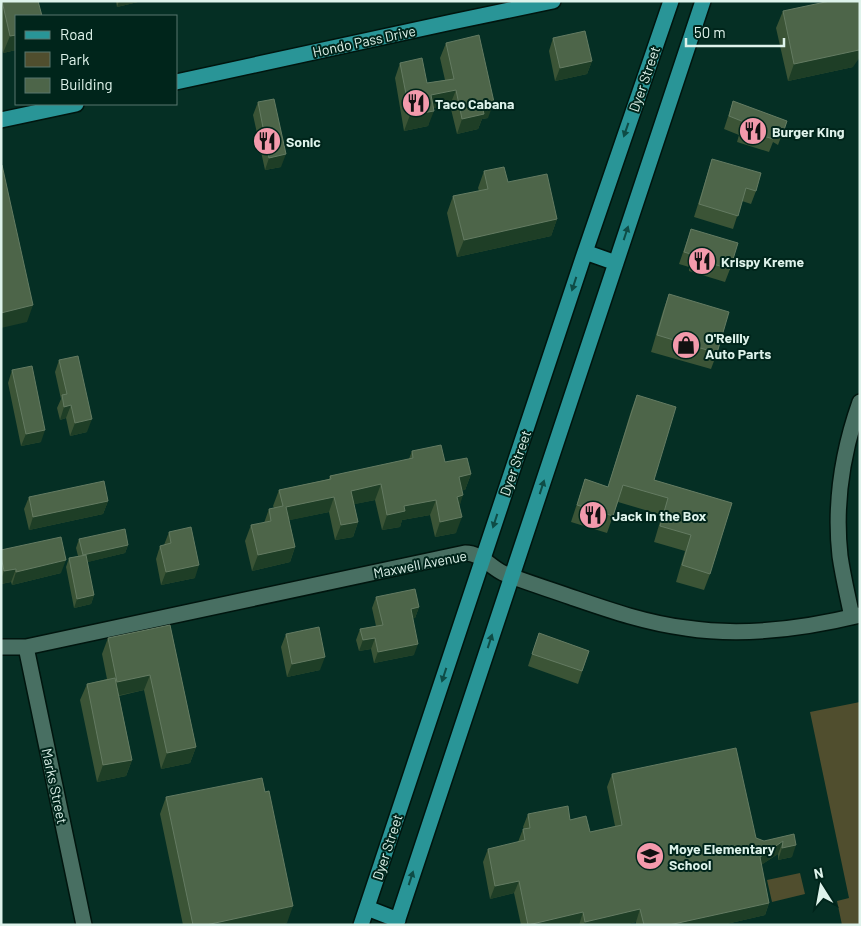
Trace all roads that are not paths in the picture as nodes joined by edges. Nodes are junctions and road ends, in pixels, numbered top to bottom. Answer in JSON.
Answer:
{"nodes":[{"id":1,"x":553,"y":1,"type":"edge"},
{"id":2,"x":671,"y":1,"type":"edge"},
{"id":3,"x":703,"y":1,"type":"edge"},
{"id":4,"x":178,"y":82,"type":"edge"},
{"id":5,"x":71,"y":105,"type":"edge"},
{"id":6,"x":1,"y":120,"type":"edge"},
{"id":7,"x":584,"y":252,"type":"junction"},
{"id":8,"x":616,"y":263,"type":"junction"},
{"id":9,"x":860,"y":402,"type":"edge"},
{"id":10,"x":483,"y":558,"type":"junction"},
{"id":11,"x":512,"y":576,"type":"junction"},
{"id":12,"x":856,"y":616,"type":"edge"},
{"id":13,"x":1,"y":647,"type":"edge"},
{"id":14,"x":26,"y":647,"type":"junction"},
{"id":15,"x":367,"y":908,"type":"junction"},
{"id":16,"x":397,"y":922,"type":"edge"},
{"id":17,"x":84,"y":925,"type":"edge"},
{"id":18,"x":361,"y":925,"type":"edge"}],
"edges":[{"from":1,"to":4,"type":"main road","name":"Hondo Pass Drive"},
{"from":2,"to":7,"type":"main road","name":"Dyer Street","one_way":true},
{"from":8,"to":3,"type":"main road","one_way":true},
{"from":5,"to":6,"type":"main road"},
{"from":7,"to":8,"type":"main road"},
{"from":7,"to":10,"type":"main road","name":"Dyer Street","one_way":true},
{"from":11,"to":8,"type":"main road","one_way":true},
{"from":9,"to":12,"type":"street"},
{"from":10,"to":11,"type":"street","name":"Maxwell Avenue"},
{"from":10,"to":14,"type":"street","name":"Maxwell Avenue"},
{"from":10,"to":15,"type":"main road","name":"Dyer Street","one_way":true},
{"from":11,"to":12,"type":"street","name":"Maxwell Avenue"},
{"from":16,"to":11,"type":"main road","one_way":true},
{"from":13,"to":14,"type":"street","name":"Maxwell Avenue"},
{"from":14,"to":17,"type":"street","name":"Marks Street"},
{"from":15,"to":16,"type":"main road"},
{"from":15,"to":18,"type":"main road","name":"Dyer Street"}]}
